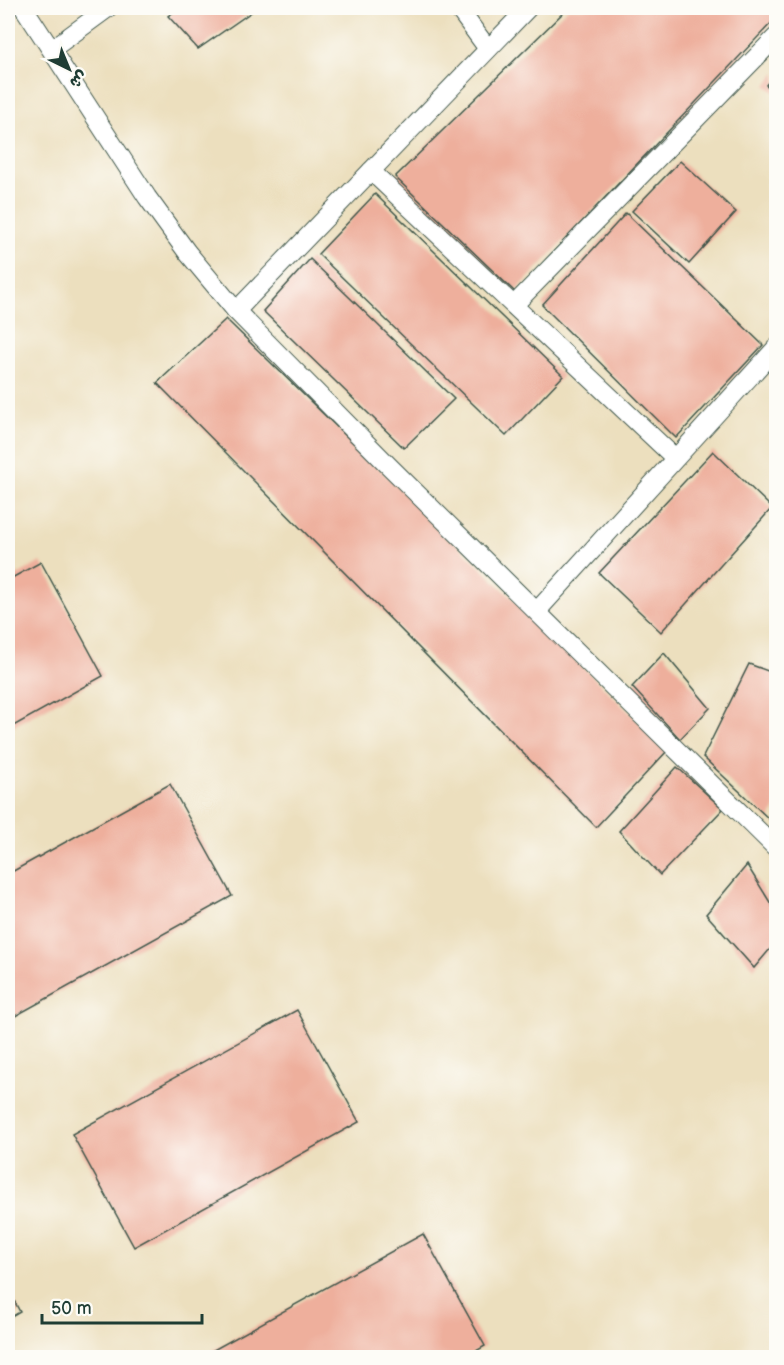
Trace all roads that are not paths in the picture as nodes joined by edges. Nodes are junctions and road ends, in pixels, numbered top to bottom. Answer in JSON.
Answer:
{"nodes":[{"id":1,"x":24,"y":8,"type":"edge"},
{"id":2,"x":108,"y":8,"type":"edge"},
{"id":3,"x":458,"y":8,"type":"edge"},
{"id":4,"x":528,"y":8,"type":"edge"},
{"id":5,"x":777,"y":37,"type":"edge"},
{"id":6,"x":52,"y":49,"type":"junction"},
{"id":7,"x":488,"y":49,"type":"junction"},
{"id":8,"x":371,"y":171,"type":"junction"},
{"id":9,"x":514,"y":305,"type":"junction"},
{"id":10,"x":236,"y":311,"type":"junction"},
{"id":11,"x":777,"y":348,"type":"edge"},
{"id":12,"x":675,"y":458,"type":"junction"},
{"id":13,"x":537,"y":611,"type":"junction"},
{"id":14,"x":775,"y":842,"type":"edge"}],
"edges":[{"from":1,"to":6,"type":"street"},
{"from":2,"to":6,"type":"street"},
{"from":3,"to":7,"type":"street"},
{"from":4,"to":7,"type":"street"},
{"from":5,"to":9,"type":"street"},
{"from":6,"to":10,"type":"street"},
{"from":7,"to":8,"type":"street"},
{"from":8,"to":9,"type":"street"},
{"from":8,"to":10,"type":"street"},
{"from":9,"to":12,"type":"street"},
{"from":10,"to":13,"type":"street"},
{"from":11,"to":12,"type":"street"},
{"from":12,"to":13,"type":"street"},
{"from":13,"to":14,"type":"street"}]}
